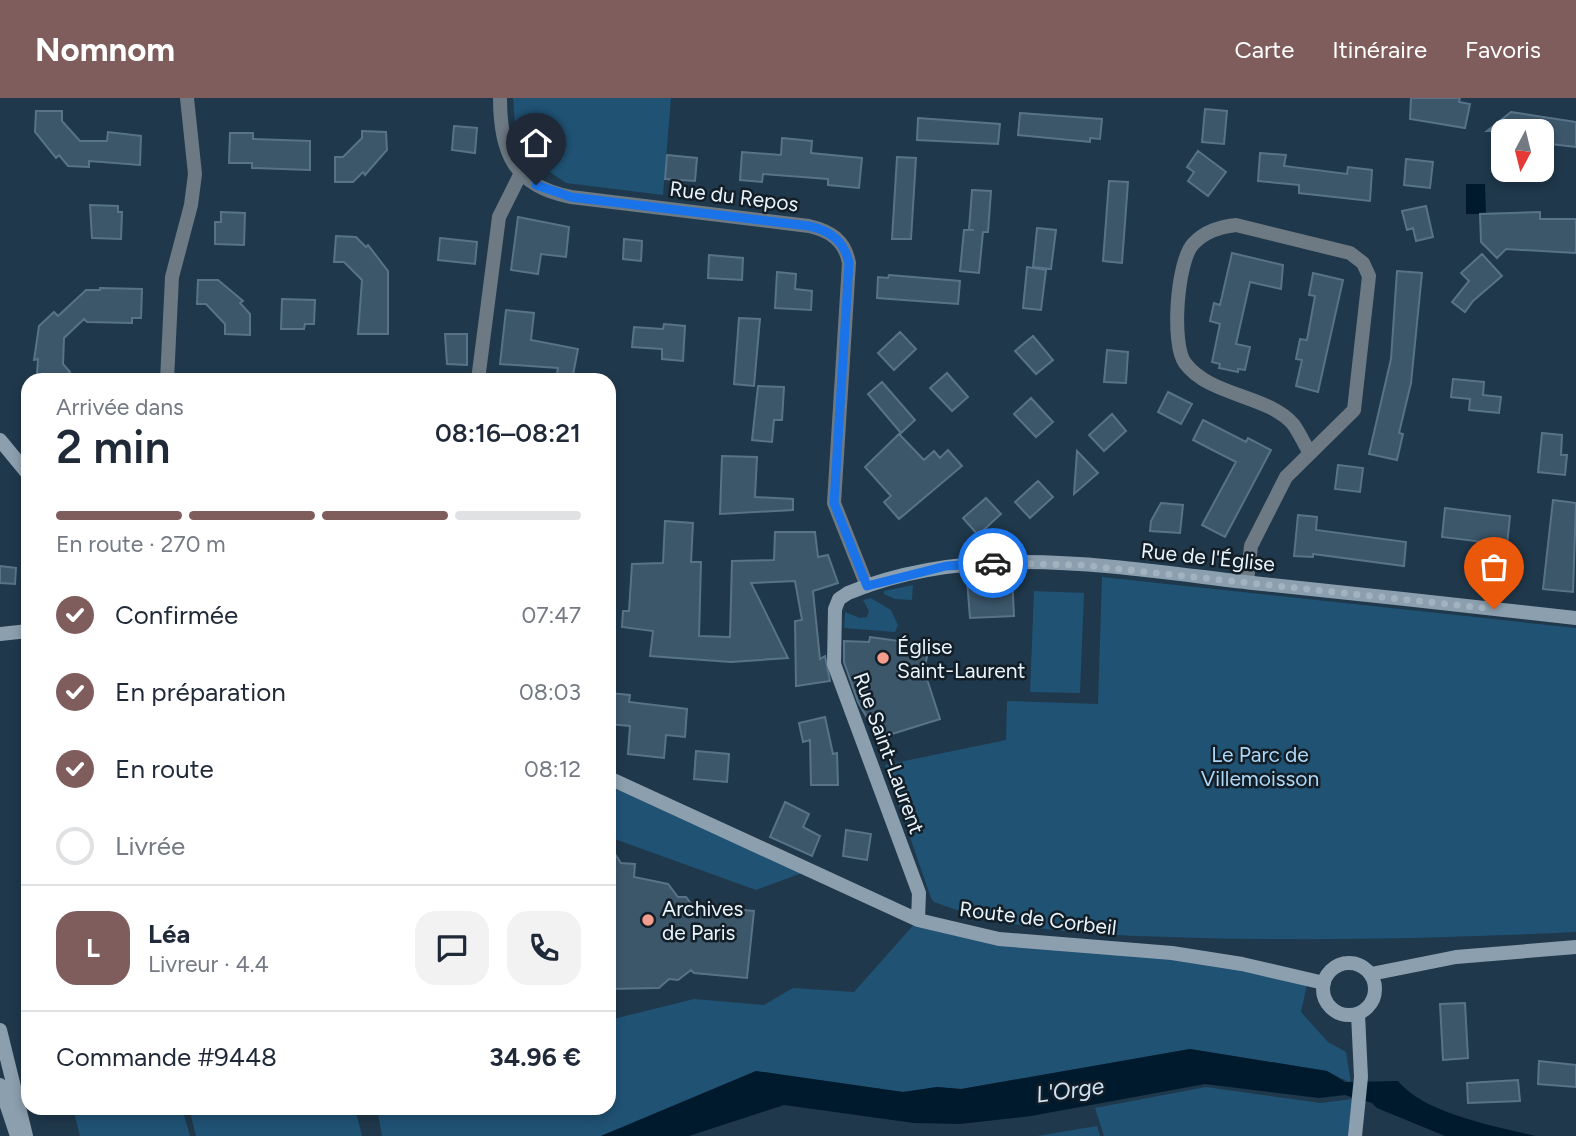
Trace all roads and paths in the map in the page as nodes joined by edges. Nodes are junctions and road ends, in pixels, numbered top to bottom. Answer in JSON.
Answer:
{"nodes":[{"id":1,"x":187,"y":98,"type":"edge"},
{"id":2,"x":500,"y":98,"type":"edge"},
{"id":3,"x":521,"y":173,"type":"junction"},
{"id":4,"x":167,"y":373,"type":"edge"},
{"id":5,"x":479,"y":373,"type":"edge"},
{"id":6,"x":0,"y":440,"type":"edge"},
{"id":7,"x":1309,"y":452,"type":"junction"},
{"id":8,"x":21,"y":466,"type":"edge"},
{"id":9,"x":1247,"y":582,"type":"junction"},
{"id":10,"x":867,"y":586,"type":"junction"},
{"id":11,"x":839,"y":599,"type":"joint"},
{"id":12,"x":1576,"y":618,"type":"edge"},
{"id":13,"x":21,"y":632,"type":"edge"},
{"id":14,"x":0,"y":634,"type":"edge"},
{"id":15,"x":616,"y":781,"type":"edge"},
{"id":16,"x":918,"y":920,"type":"junction"},
{"id":17,"x":1576,"y":947,"type":"edge"},
{"id":18,"x":1371,"y":974,"type":"junction"},
{"id":19,"x":1324,"y":983,"type":"junction"},
{"id":20,"x":1358,"y":1014,"type":"junction"},
{"id":21,"x":0,"y":1030,"type":"edge"},
{"id":22,"x":0,"y":1085,"type":"edge"},
{"id":23,"x":17,"y":1136,"type":"edge"},
{"id":24,"x":26,"y":1136,"type":"edge"},
{"id":25,"x":1355,"y":1136,"type":"edge"}],
"edges":[{"from":1,"to":4,"type":"street"},
{"from":2,"to":3,"type":"street","name":"Rue du Repos"},
{"from":3,"to":5,"type":"street"},
{"from":3,"to":10,"type":"street","name":"Rue du Repos"},
{"from":6,"to":8,"type":"main road"},
{"from":7,"to":7,"type":"street"},
{"from":7,"to":9,"type":"street"},
{"from":9,"to":10,"type":"main road","name":"Rue de l'Église"},
{"from":9,"to":12,"type":"main road","name":"Rue de l'Église"},
{"from":10,"to":11,"type":"main road","name":"Rue de l'Église"},
{"from":11,"to":16,"type":"main road","name":"Rue Saint-Laurent"},
{"from":13,"to":14,"type":"main road"},
{"from":15,"to":16,"type":"main road","name":"Route de Corbeil"},
{"from":16,"to":19,"type":"main road","name":"Route de Corbeil"},
{"from":17,"to":18,"type":"main road"},
{"from":18,"to":19,"type":"main road"},
{"from":18,"to":20,"type":"main road"},
{"from":19,"to":20,"type":"main road"},
{"from":20,"to":25,"type":"main road"},
{"from":21,"to":24,"type":"main road"},
{"from":22,"to":23,"type":"main road"}]}
